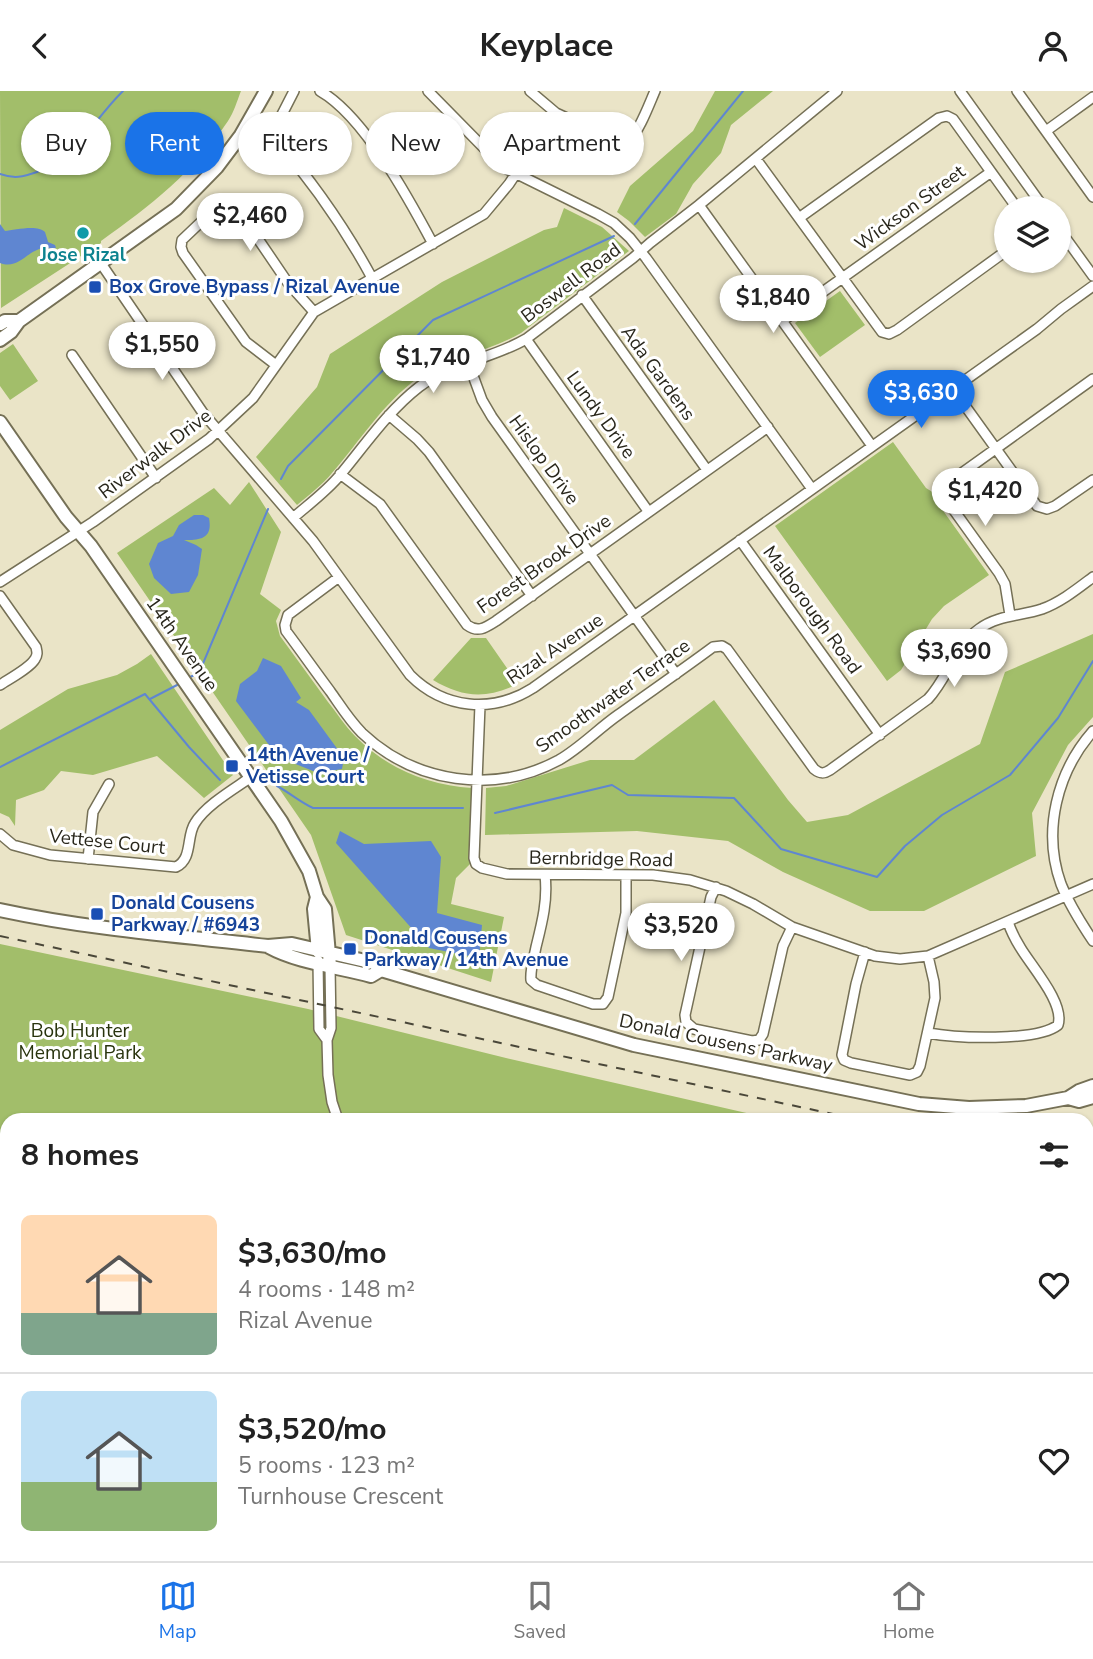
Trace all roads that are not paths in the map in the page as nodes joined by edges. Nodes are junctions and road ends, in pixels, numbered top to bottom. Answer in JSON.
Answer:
{"nodes":[{"id":1,"x":267,"y":91,"type":"edge"},
{"id":2,"x":294,"y":91,"type":"edge"},
{"id":3,"x":320,"y":91,"type":"edge"},
{"id":4,"x":428,"y":91,"type":"edge"},
{"id":5,"x":530,"y":91,"type":"edge"},
{"id":6,"x":655,"y":91,"type":"edge"},
{"id":7,"x":837,"y":91,"type":"edge"},
{"id":8,"x":960,"y":91,"type":"edge"},
{"id":9,"x":1017,"y":91,"type":"edge"},
{"id":10,"x":1093,"y":97,"type":"edge"},
{"id":11,"x":555,"y":112,"type":"edge"},
{"id":12,"x":644,"y":114,"type":"edge"},
{"id":13,"x":1046,"y":131,"type":"junction"},
{"id":14,"x":479,"y":144,"type":"edge"},
{"id":15,"x":756,"y":159,"type":"junction"},
{"id":16,"x":991,"y":172,"type":"junction"},
{"id":17,"x":514,"y":175,"type":"edge"},
{"id":18,"x":517,"y":175,"type":"edge"},
{"id":19,"x":1008,"y":196,"type":"edge"},
{"id":20,"x":1035,"y":196,"type":"edge"},
{"id":21,"x":1093,"y":197,"type":"edge"},
{"id":22,"x":699,"y":205,"type":"junction"},
{"id":23,"x":799,"y":218,"type":"junction"},
{"id":24,"x":433,"y":244,"type":"junction"},
{"id":25,"x":1071,"y":246,"type":"edge"},
{"id":26,"x":641,"y":251,"type":"junction"},
{"id":27,"x":994,"y":260,"type":"edge"},
{"id":28,"x":100,"y":262,"type":"junction"},
{"id":29,"x":1093,"y":277,"type":"edge"},
{"id":30,"x":372,"y":278,"type":"junction"},
{"id":31,"x":842,"y":278,"type":"junction"},
{"id":32,"x":1093,"y":286,"type":"edge"},
{"id":33,"x":582,"y":295,"type":"junction"},
{"id":34,"x":314,"y":312,"type":"junction"},
{"id":35,"x":19,"y":321,"type":"junction"},
{"id":36,"x":782,"y":321,"type":"junction"},
{"id":37,"x":0,"y":324,"type":"edge"},
{"id":38,"x":526,"y":339,"type":"junction"},
{"id":39,"x":0,"y":340,"type":"edge"},
{"id":40,"x":72,"y":355,"type":"dead end"},
{"id":41,"x":468,"y":362,"type":"junction"},
{"id":42,"x":276,"y":365,"type":"junction"},
{"id":43,"x":1093,"y":379,"type":"edge"},
{"id":44,"x":953,"y":389,"type":"junction"},
{"id":45,"x":389,"y":415,"type":"junction"},
{"id":46,"x":0,"y":422,"type":"edge"},
{"id":47,"x":768,"y":427,"type":"junction"},
{"id":48,"x":217,"y":431,"type":"junction"},
{"id":49,"x":872,"y":446,"type":"junction"},
{"id":50,"x":995,"y":449,"type":"junction"},
{"id":51,"x":707,"y":470,"type":"junction"},
{"id":52,"x":340,"y":474,"type":"junction"},
{"id":53,"x":156,"y":478,"type":"junction"},
{"id":54,"x":1093,"y":480,"type":"edge"},
{"id":55,"x":812,"y":489,"type":"junction"},
{"id":56,"x":648,"y":511,"type":"junction"},
{"id":57,"x":293,"y":518,"type":"junction"},
{"id":58,"x":78,"y":531,"type":"junction"},
{"id":59,"x":740,"y":540,"type":"junction"},
{"id":60,"x":590,"y":554,"type":"junction"},
{"id":61,"x":339,"y":577,"type":"junction"},
{"id":62,"x":1093,"y":577,"type":"edge"},
{"id":63,"x":0,"y":582,"type":"edge"},
{"id":64,"x":0,"y":596,"type":"edge"},
{"id":65,"x":532,"y":596,"type":"junction"},
{"id":66,"x":635,"y":615,"type":"junction"},
{"id":67,"x":1010,"y":615,"type":"junction"},
{"id":68,"x":676,"y":674,"type":"junction"},
{"id":69,"x":0,"y":685,"type":"edge"},
{"id":70,"x":480,"y":705,"type":"junction"},
{"id":71,"x":1093,"y":731,"type":"edge"},
{"id":72,"x":880,"y":735,"type":"junction"},
{"id":73,"x":251,"y":777,"type":"junction"},
{"id":74,"x":477,"y":780,"type":"junction"},
{"id":75,"x":109,"y":783,"type":"dead end"},
{"id":76,"x":0,"y":834,"type":"edge"},
{"id":77,"x":88,"y":859,"type":"junction"},
{"id":78,"x":626,"y":874,"type":"junction"},
{"id":79,"x":545,"y":875,"type":"junction"},
{"id":80,"x":1093,"y":884,"type":"edge"},
{"id":81,"x":716,"y":887,"type":"junction"},
{"id":82,"x":1066,"y":895,"type":"junction"},
{"id":83,"x":0,"y":910,"type":"edge"},
{"id":84,"x":1008,"y":922,"type":"junction"},
{"id":85,"x":792,"y":927,"type":"junction"},
{"id":86,"x":1093,"y":941,"type":"edge"},
{"id":87,"x":865,"y":952,"type":"junction"},
{"id":88,"x":928,"y":956,"type":"junction"},
{"id":89,"x":324,"y":958,"type":"junction"},
{"id":90,"x":928,"y":1033,"type":"junction"},
{"id":91,"x":1093,"y":1086,"type":"edge"},
{"id":92,"x":1093,"y":1097,"type":"edge"},
{"id":93,"x":1068,"y":1098,"type":"junction"},
{"id":94,"x":336,"y":1113,"type":"edge"}],
"edges":[{"from":1,"to":28,"type":"main road"},
{"from":2,"to":30,"type":"street"},
{"from":3,"to":24,"type":"street"},
{"from":4,"to":14,"type":"street"},
{"from":5,"to":11,"type":"street"},
{"from":6,"to":12,"type":"street"},
{"from":7,"to":15,"type":"street","name":"Boswell Road"},
{"from":8,"to":20,"type":"street"},
{"from":9,"to":13,"type":"street"},
{"from":10,"to":13,"type":"street"},
{"from":13,"to":21,"type":"street"},
{"from":15,"to":22,"type":"street","name":"Boswell Road"},
{"from":15,"to":23,"type":"street"},
{"from":16,"to":19,"type":"street"},
{"from":16,"to":23,"type":"street"},
{"from":16,"to":31,"type":"street","name":"Wickson Street"},
{"from":17,"to":24,"type":"street","name":"Riverwalk Drive"},
{"from":18,"to":26,"type":"street"},
{"from":22,"to":26,"type":"street","name":"Boswell Road"},
{"from":22,"to":36,"type":"street"},
{"from":23,"to":31,"type":"street"},
{"from":24,"to":30,"type":"street","name":"Riverwalk Drive"},
{"from":25,"to":29,"type":"street"},
{"from":26,"to":33,"type":"street","name":"Boswell Road"},
{"from":26,"to":47,"type":"street"},
{"from":27,"to":31,"type":"street"},
{"from":28,"to":35,"type":"main road"},
{"from":28,"to":48,"type":"street","name":"Rizal Avenue"},
{"from":30,"to":34,"type":"street","name":"Riverwalk Drive"},
{"from":31,"to":36,"type":"street","name":"Wickson Street"},
{"from":32,"to":44,"type":"street","name":"Rizal Avenue"},
{"from":33,"to":38,"type":"street","name":"Boswell Road"},
{"from":33,"to":51,"type":"street","name":"Ada Gardens"},
{"from":34,"to":42,"type":"street","name":"Riverwalk Drive"},
{"from":34,"to":42,"type":"street"},
{"from":35,"to":37,"type":"main road"},
{"from":35,"to":39,"type":"main road"},
{"from":36,"to":49,"type":"street"},
{"from":38,"to":41,"type":"street","name":"Boswell Road"},
{"from":38,"to":56,"type":"street","name":"Lundy Drive"},
{"from":40,"to":53,"type":"street"},
{"from":41,"to":45,"type":"street","name":"Boswell Road"},
{"from":41,"to":60,"type":"street","name":"Hislop Drive"},
{"from":42,"to":48,"type":"street","name":"Riverwalk Drive"},
{"from":43,"to":50,"type":"street"},
{"from":44,"to":49,"type":"street","name":"Rizal Avenue"},
{"from":44,"to":50,"type":"street"},
{"from":45,"to":52,"type":"street","name":"Boswell Road"},
{"from":45,"to":65,"type":"street"},
{"from":46,"to":58,"type":"main road","name":"14th Avenue"},
{"from":47,"to":51,"type":"street","name":"Forest Brook Drive"},
{"from":47,"to":55,"type":"street"},
{"from":48,"to":53,"type":"street","name":"Riverwalk Drive"},
{"from":48,"to":57,"type":"street","name":"Rizal Avenue"},
{"from":49,"to":55,"type":"street","name":"Rizal Avenue"},
{"from":50,"to":54,"type":"street"},
{"from":50,"to":67,"type":"street"},
{"from":51,"to":56,"type":"street","name":"Forest Brook Drive"},
{"from":52,"to":57,"type":"street","name":"Boswell Road"},
{"from":52,"to":65,"type":"street","name":"Forest Brook Drive"},
{"from":53,"to":58,"type":"street","name":"Riverwalk Drive"},
{"from":55,"to":59,"type":"street","name":"Rizal Avenue"},
{"from":56,"to":60,"type":"street","name":"Forest Brook Drive"},
{"from":57,"to":61,"type":"street","name":"Rizal Avenue"},
{"from":58,"to":63,"type":"street","name":"Riverwalk Drive"},
{"from":58,"to":73,"type":"main road","name":"14th Avenue"},
{"from":59,"to":66,"type":"street","name":"Rizal Avenue"},
{"from":59,"to":72,"type":"street","name":"Malborough Road"},
{"from":60,"to":65,"type":"street","name":"Forest Brook Drive"},
{"from":60,"to":66,"type":"street","name":"Hislop Drive"},
{"from":61,"to":70,"type":"street","name":"Rizal Avenue"},
{"from":61,"to":74,"type":"street","name":"Smoothwater Terrace"},
{"from":62,"to":67,"type":"street","name":"Smoothwater Terrace"},
{"from":64,"to":69,"type":"street"},
{"from":66,"to":68,"type":"street","name":"Hislop Drive"},
{"from":66,"to":70,"type":"street","name":"Rizal Avenue"},
{"from":67,"to":72,"type":"street","name":"Smoothwater Terrace"},
{"from":68,"to":72,"type":"street","name":"Smoothwater Terrace"},
{"from":68,"to":74,"type":"street","name":"Smoothwater Terrace"},
{"from":70,"to":74,"type":"street","name":"Bernbridge Road"},
{"from":71,"to":82,"type":"street"},
{"from":73,"to":77,"type":"street","name":"Vettese Court"},
{"from":73,"to":89,"type":"main road","name":"14th Avenue"},
{"from":74,"to":79,"type":"street","name":"Bernbridge Road"},
{"from":75,"to":77,"type":"street"},
{"from":76,"to":77,"type":"street","name":"Vettese Court"},
{"from":78,"to":79,"type":"street","name":"Bernbridge Road"},
{"from":78,"to":79,"type":"street"},
{"from":78,"to":81,"type":"street","name":"Bernbridge Road"},
{"from":80,"to":82,"type":"street","name":"Bernbridge Road"},
{"from":81,"to":85,"type":"street","name":"Bernbridge Road"},
{"from":81,"to":85,"type":"street"},
{"from":82,"to":84,"type":"street","name":"Bernbridge Road"},
{"from":82,"to":86,"type":"street"},
{"from":83,"to":89,"type":"main road","name":"Donald Cousens Parkway"},
{"from":84,"to":88,"type":"street","name":"Bernbridge Road"},
{"from":84,"to":90,"type":"street"},
{"from":85,"to":87,"type":"street","name":"Bernbridge Road"},
{"from":87,"to":88,"type":"street","name":"Bernbridge Road"},
{"from":87,"to":90,"type":"street"},
{"from":88,"to":90,"type":"street"},
{"from":89,"to":93,"type":"main road","name":"Donald Cousens Parkway"},
{"from":89,"to":94,"type":"street","name":"14th Avenue"},
{"from":91,"to":93,"type":"main road","name":"Donald Cousens Parkway"},
{"from":92,"to":93,"type":"main road","name":"Donald Cousens Parkway"}]}
